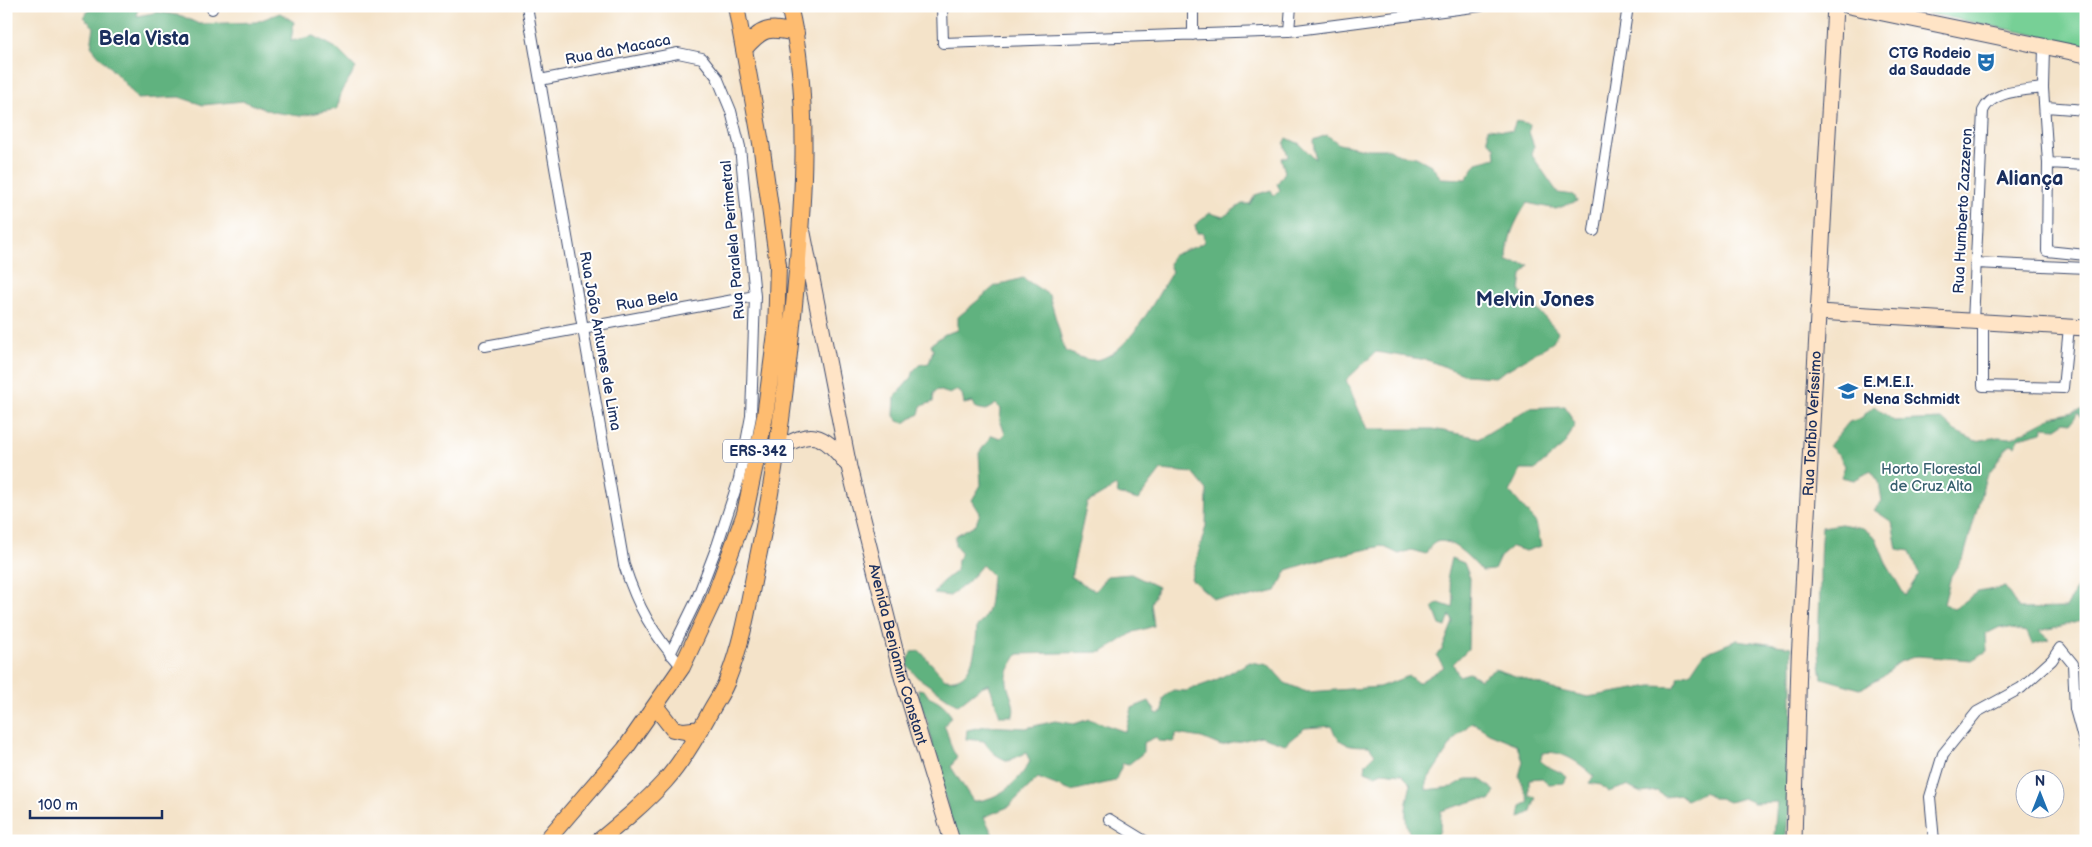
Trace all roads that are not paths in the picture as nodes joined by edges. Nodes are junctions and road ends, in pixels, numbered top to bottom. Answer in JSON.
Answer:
{"nodes":[{"id":1,"x":527,"y":6,"type":"edge"},
{"id":2,"x":736,"y":6,"type":"edge"},
{"id":3,"x":790,"y":6,"type":"edge"},
{"id":4,"x":942,"y":6,"type":"edge"},
{"id":5,"x":1193,"y":6,"type":"edge"},
{"id":6,"x":1291,"y":6,"type":"edge"},
{"id":7,"x":1478,"y":6,"type":"edge"},
{"id":8,"x":1628,"y":6,"type":"edge"},
{"id":9,"x":1835,"y":6,"type":"edge"},
{"id":10,"x":1849,"y":6,"type":"edge"},
{"id":11,"x":1289,"y":31,"type":"junction"},
{"id":12,"x":796,"y":33,"type":"junction"},
{"id":13,"x":1193,"y":35,"type":"junction"},
{"id":14,"x":2044,"y":47,"type":"junction"},
{"id":15,"x":744,"y":49,"type":"junction"},
{"id":16,"x":2086,"y":54,"type":"edge"},
{"id":17,"x":702,"y":58,"type":"joint"},
{"id":18,"x":540,"y":80,"type":"junction"},
{"id":19,"x":2043,"y":88,"type":"junction"},
{"id":20,"x":2046,"y":107,"type":"junction"},
{"id":21,"x":2086,"y":110,"type":"edge"},
{"id":22,"x":2048,"y":163,"type":"junction"},
{"id":23,"x":2086,"y":165,"type":"edge"},
{"id":24,"x":802,"y":226,"type":"junction"},
{"id":25,"x":1594,"y":231,"type":"dead end"},
{"id":26,"x":2086,"y":255,"type":"edge"},
{"id":27,"x":1976,"y":263,"type":"junction"},
{"id":28,"x":2086,"y":268,"type":"edge"},
{"id":29,"x":755,"y":296,"type":"junction"},
{"id":30,"x":1818,"y":312,"type":"junction"},
{"id":31,"x":1978,"y":322,"type":"junction"},
{"id":32,"x":2069,"y":327,"type":"junction"},
{"id":33,"x":582,"y":328,"type":"junction"},
{"id":34,"x":2086,"y":328,"type":"edge"},
{"id":35,"x":485,"y":346,"type":"dead end"},
{"id":36,"x":777,"y":450,"type":"junction"},
{"id":37,"x":849,"y":467,"type":"junction"},
{"id":38,"x":670,"y":654,"type":"junction"},
{"id":39,"x":682,"y":667,"type":"junction"},
{"id":40,"x":656,"y":707,"type":"junction"},
{"id":41,"x":701,"y":728,"type":"junction"},
{"id":42,"x":2086,"y":749,"type":"edge"},
{"id":43,"x":1109,"y":819,"type":"dead end"},
{"id":44,"x":546,"y":841,"type":"edge"},
{"id":45,"x":599,"y":841,"type":"edge"},
{"id":46,"x":952,"y":841,"type":"edge"},
{"id":47,"x":1145,"y":841,"type":"edge"},
{"id":48,"x":1794,"y":841,"type":"edge"},
{"id":49,"x":1934,"y":841,"type":"edge"}],
"edges":[{"from":1,"to":18,"type":"street","name":"Rua João Antunes de Lima"},
{"from":2,"to":15,"type":"main road","number":"ERS-342"},
{"from":3,"to":12,"type":"main road","number":"ERS-342"},
{"from":4,"to":13,"type":"street"},
{"from":5,"to":13,"type":"street"},
{"from":6,"to":11,"type":"street"},
{"from":7,"to":11,"type":"street"},
{"from":8,"to":25,"type":"street"},
{"from":9,"to":30,"type":"street","name":"Rua Toríbio Veríssimo"},
{"from":10,"to":14,"type":"street"},
{"from":11,"to":13,"type":"street"},
{"from":12,"to":15,"type":"main road"},
{"from":12,"to":24,"type":"main road","number":"ERS-342"},
{"from":14,"to":16,"type":"street"},
{"from":14,"to":19,"type":"street"},
{"from":15,"to":39,"type":"main road","number":"ERS-342"},
{"from":17,"to":18,"type":"street","name":"Rua da Macaca"},
{"from":17,"to":29,"type":"street","name":"Rua Paralela Perimetral"},
{"from":18,"to":33,"type":"street","name":"Rua João Antunes de Lima"},
{"from":19,"to":20,"type":"street"},
{"from":19,"to":27,"type":"street","name":"Rua Humberto Zazzeron"},
{"from":20,"to":21,"type":"street"},
{"from":20,"to":22,"type":"street"},
{"from":22,"to":23,"type":"street"},
{"from":22,"to":26,"type":"street"},
{"from":24,"to":36,"type":"main road","number":"ERS-342"},
{"from":24,"to":37,"type":"street","name":"Avenida Benjamin Constant"},
{"from":27,"to":28,"type":"street"},
{"from":27,"to":31,"type":"street","name":"Rua Humberto Zazzeron"},
{"from":29,"to":33,"type":"street","name":"Rua Bela"},
{"from":29,"to":38,"type":"street","name":"Rua Paralela Perimetral"},
{"from":30,"to":31,"type":"street"},
{"from":30,"to":48,"type":"street","name":"Rua Toríbio Veríssimo"},
{"from":31,"to":32,"type":"street"},
{"from":31,"to":32,"type":"street","name":"Rua Humberto Zazzeron"},
{"from":32,"to":34,"type":"street"},
{"from":33,"to":35,"type":"street","name":"Rua Bela"},
{"from":33,"to":38,"type":"street","name":"Rua João Antunes de Lima"},
{"from":36,"to":37,"type":"street","name":"Avenida Benjamin Constant"},
{"from":36,"to":41,"type":"main road","number":"ERS-342"},
{"from":37,"to":46,"type":"street","name":"Avenida Benjamin Constant"},
{"from":38,"to":39,"type":"street","name":"Rua João Antunes de Lima"},
{"from":39,"to":40,"type":"main road","number":"ERS-342"},
{"from":40,"to":41,"type":"main road"},
{"from":40,"to":44,"type":"main road","number":"ERS-342"},
{"from":41,"to":45,"type":"main road","number":"ERS-342"},
{"from":42,"to":49,"type":"street"},
{"from":43,"to":47,"type":"street"}]}
